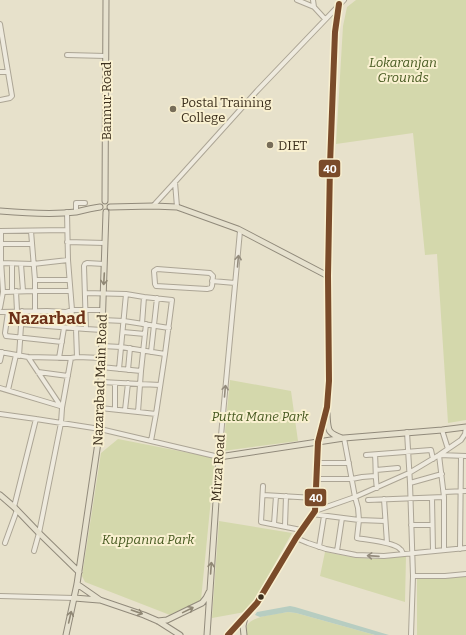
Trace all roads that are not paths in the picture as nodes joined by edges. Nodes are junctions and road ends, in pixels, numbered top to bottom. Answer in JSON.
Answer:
{"nodes":[{"id":1,"x":106,"y":0,"type":"edge"},
{"id":2,"x":297,"y":0,"type":"edge"},
{"id":3,"x":313,"y":0,"type":"edge"},
{"id":4,"x":344,"y":0,"type":"edge"},
{"id":5,"x":339,"y":4,"type":"junction"},
{"id":6,"x":314,"y":7,"type":"junction"},
{"id":7,"x":325,"y":19,"type":"junction"},
{"id":8,"x":0,"y":24,"type":"edge"},
{"id":9,"x":2,"y":45,"type":"edge"},
{"id":10,"x":67,"y":55,"type":"dead end"},
{"id":11,"x":106,"y":56,"type":"junction"},
{"id":12,"x":0,"y":72,"type":"edge"},
{"id":13,"x":7,"y":72,"type":"junction"},
{"id":14,"x":0,"y":100,"type":"edge"},
{"id":15,"x":175,"y":182,"type":"junction"},
{"id":16,"x":105,"y":202,"type":"junction"},
{"id":17,"x":85,"y":203,"type":"dead end"},
{"id":18,"x":152,"y":206,"type":"junction"},
{"id":19,"x":100,"y":207,"type":"junction"},
{"id":20,"x":110,"y":207,"type":"junction"},
{"id":21,"x":177,"y":207,"type":"junction"},
{"id":22,"x":0,"y":212,"type":"edge"},
{"id":23,"x":67,"y":212,"type":"junction"},
{"id":24,"x":76,"y":212,"type":"junction"},
{"id":25,"x":106,"y":212,"type":"junction"},
{"id":26,"x":67,"y":230,"type":"junction"},
{"id":27,"x":240,"y":230,"type":"junction"},
{"id":28,"x":1,"y":231,"type":"edge"},
{"id":29,"x":31,"y":231,"type":"junction"},
{"id":30,"x":67,"y":242,"type":"junction"},
{"id":31,"x":105,"y":243,"type":"junction"},
{"id":32,"x":0,"y":244,"type":"edge"},
{"id":33,"x":32,"y":244,"type":"junction"},
{"id":34,"x":68,"y":260,"type":"junction"},
{"id":35,"x":1,"y":261,"type":"edge"},
{"id":36,"x":12,"y":264,"type":"junction"},
{"id":37,"x":22,"y":264,"type":"junction"},
{"id":38,"x":33,"y":264,"type":"junction"},
{"id":39,"x":104,"y":264,"type":"junction"},
{"id":40,"x":328,"y":276,"type":"junction"},
{"id":41,"x":35,"y":280,"type":"junction"},
{"id":42,"x":69,"y":280,"type":"junction"},
{"id":43,"x":212,"y":281,"type":"junction"},
{"id":44,"x":235,"y":283,"type":"junction"},
{"id":45,"x":34,"y":290,"type":"junction"},
{"id":46,"x":14,"y":291,"type":"junction"},
{"id":47,"x":23,"y":291,"type":"junction"},
{"id":48,"x":70,"y":291,"type":"junction"},
{"id":49,"x":3,"y":292,"type":"junction"},
{"id":50,"x":103,"y":292,"type":"junction"},
{"id":51,"x":85,"y":293,"type":"junction"},
{"id":52,"x":126,"y":294,"type":"junction"},
{"id":53,"x":144,"y":297,"type":"junction"},
{"id":54,"x":157,"y":298,"type":"junction"},
{"id":55,"x":0,"y":308,"type":"edge"},
{"id":56,"x":72,"y":310,"type":"junction"},
{"id":57,"x":85,"y":310,"type":"junction"},
{"id":58,"x":102,"y":310,"type":"junction"},
{"id":59,"x":17,"y":311,"type":"junction"},
{"id":60,"x":22,"y":311,"type":"junction"},
{"id":61,"x":35,"y":311,"type":"junction"},
{"id":62,"x":0,"y":312,"type":"edge"},
{"id":63,"x":8,"y":312,"type":"junction"},
{"id":64,"x":102,"y":320,"type":"junction"},
{"id":65,"x":124,"y":321,"type":"junction"},
{"id":66,"x":22,"y":324,"type":"junction"},
{"id":67,"x":144,"y":324,"type":"junction"},
{"id":68,"x":154,"y":326,"type":"junction"},
{"id":69,"x":64,"y":328,"type":"junction"},
{"id":70,"x":169,"y":328,"type":"junction"},
{"id":71,"x":76,"y":329,"type":"junction"},
{"id":72,"x":86,"y":329,"type":"junction"},
{"id":73,"x":102,"y":330,"type":"junction"},
{"id":74,"x":122,"y":332,"type":"junction"},
{"id":75,"x":146,"y":334,"type":"junction"},
{"id":76,"x":21,"y":338,"type":"junction"},
{"id":77,"x":62,"y":342,"type":"junction"},
{"id":78,"x":102,"y":346,"type":"junction"},
{"id":79,"x":121,"y":347,"type":"junction"},
{"id":80,"x":130,"y":348,"type":"junction"},
{"id":81,"x":144,"y":350,"type":"junction"},
{"id":82,"x":1,"y":352,"type":"edge"},
{"id":83,"x":151,"y":352,"type":"junction"},
{"id":84,"x":165,"y":354,"type":"junction"},
{"id":85,"x":18,"y":356,"type":"junction"},
{"id":86,"x":28,"y":357,"type":"junction"},
{"id":87,"x":77,"y":357,"type":"junction"},
{"id":88,"x":59,"y":358,"type":"junction"},
{"id":89,"x":71,"y":358,"type":"junction"},
{"id":90,"x":102,"y":358,"type":"junction"},
{"id":91,"x":0,"y":361,"type":"edge"},
{"id":92,"x":101,"y":367,"type":"junction"},
{"id":93,"x":119,"y":369,"type":"junction"},
{"id":94,"x":128,"y":370,"type":"junction"},
{"id":95,"x":141,"y":371,"type":"junction"},
{"id":96,"x":38,"y":372,"type":"junction"},
{"id":97,"x":68,"y":376,"type":"junction"},
{"id":98,"x":101,"y":382,"type":"junction"},
{"id":99,"x":115,"y":382,"type":"junction"},
{"id":100,"x":128,"y":383,"type":"junction"},
{"id":101,"x":140,"y":384,"type":"junction"},
{"id":102,"x":160,"y":385,"type":"junction"},
{"id":103,"x":0,"y":388,"type":"edge"},
{"id":104,"x":8,"y":390,"type":"junction"},
{"id":105,"x":61,"y":407,"type":"junction"},
{"id":106,"x":327,"y":407,"type":"junction"},
{"id":107,"x":100,"y":408,"type":"junction"},
{"id":108,"x":115,"y":409,"type":"junction"},
{"id":109,"x":125,"y":410,"type":"junction"},
{"id":110,"x":138,"y":412,"type":"junction"},
{"id":111,"x":0,"y":414,"type":"edge"},
{"id":112,"x":156,"y":414,"type":"junction"},
{"id":113,"x":36,"y":418,"type":"junction"},
{"id":114,"x":61,"y":423,"type":"junction"},
{"id":115,"x":466,"y":427,"type":"edge"},
{"id":116,"x":100,"y":429,"type":"junction"},
{"id":117,"x":442,"y":430,"type":"junction"},
{"id":118,"x":407,"y":432,"type":"junction"},
{"id":119,"x":344,"y":438,"type":"junction"},
{"id":120,"x":151,"y":441,"type":"junction"},
{"id":121,"x":318,"y":442,"type":"junction"},
{"id":122,"x":448,"y":449,"type":"junction"},
{"id":123,"x":408,"y":453,"type":"junction"},
{"id":124,"x":366,"y":455,"type":"dead end"},
{"id":125,"x":375,"y":455,"type":"junction"},
{"id":126,"x":439,"y":455,"type":"junction"},
{"id":127,"x":461,"y":456,"type":"junction"},
{"id":128,"x":466,"y":456,"type":"edge"},
{"id":129,"x":219,"y":457,"type":"junction"},
{"id":130,"x":433,"y":459,"type":"junction"},
{"id":131,"x":317,"y":463,"type":"junction"},
{"id":132,"x":349,"y":463,"type":"junction"},
{"id":133,"x":398,"y":468,"type":"dead end"},
{"id":134,"x":376,"y":470,"type":"junction"},
{"id":135,"x":409,"y":473,"type":"junction"},
{"id":136,"x":442,"y":474,"type":"junction"},
{"id":137,"x":375,"y":476,"type":"junction"},
{"id":138,"x":316,"y":479,"type":"junction"},
{"id":139,"x":352,"y":479,"type":"junction"},
{"id":140,"x":410,"y":483,"type":"junction"},
{"id":141,"x":263,"y":486,"type":"dead end"},
{"id":142,"x":377,"y":488,"type":"junction"},
{"id":143,"x":460,"y":491,"type":"junction"},
{"id":144,"x":466,"y":491,"type":"edge"},
{"id":145,"x":444,"y":492,"type":"junction"},
{"id":146,"x":0,"y":495,"type":"edge"},
{"id":147,"x":263,"y":495,"type":"junction"},
{"id":148,"x":276,"y":496,"type":"junction"},
{"id":149,"x":286,"y":496,"type":"junction"},
{"id":150,"x":444,"y":497,"type":"junction"},
{"id":151,"x":315,"y":498,"type":"junction"},
{"id":152,"x":355,"y":498,"type":"junction"},
{"id":153,"x":410,"y":498,"type":"junction"},
{"id":154,"x":432,"y":498,"type":"junction"},
{"id":155,"x":384,"y":499,"type":"junction"},
{"id":156,"x":368,"y":500,"type":"dead end"},
{"id":157,"x":16,"y":509,"type":"junction"},
{"id":158,"x":314,"y":512,"type":"junction"},
{"id":159,"x":324,"y":516,"type":"junction"},
{"id":160,"x":342,"y":518,"type":"junction"},
{"id":161,"x":359,"y":520,"type":"junction"},
{"id":162,"x":385,"y":521,"type":"junction"},
{"id":163,"x":274,"y":524,"type":"junction"},
{"id":164,"x":411,"y":525,"type":"junction"},
{"id":165,"x":432,"y":525,"type":"junction"},
{"id":166,"x":285,"y":526,"type":"junction"},
{"id":167,"x":302,"y":530,"type":"junction"},
{"id":168,"x":39,"y":533,"type":"junction"},
{"id":169,"x":296,"y":538,"type":"junction"},
{"id":170,"x":5,"y":543,"type":"dead end"},
{"id":171,"x":387,"y":543,"type":"junction"},
{"id":172,"x":319,"y":547,"type":"junction"},
{"id":173,"x":466,"y":548,"type":"edge"},
{"id":174,"x":460,"y":549,"type":"junction"},
{"id":175,"x":444,"y":550,"type":"junction"},
{"id":176,"x":34,"y":551,"type":"dead end"},
{"id":177,"x":337,"y":551,"type":"junction"},
{"id":178,"x":433,"y":551,"type":"junction"},
{"id":179,"x":412,"y":553,"type":"junction"},
{"id":180,"x":403,"y":554,"type":"junction"},
{"id":181,"x":79,"y":572,"type":"junction"},
{"id":182,"x":466,"y":574,"type":"edge"},
{"id":183,"x":413,"y":576,"type":"junction"},
{"id":184,"x":77,"y":584,"type":"junction"},
{"id":185,"x":210,"y":588,"type":"junction"},
{"id":186,"x":0,"y":596,"type":"edge"},
{"id":187,"x":74,"y":598,"type":"junction"},
{"id":188,"x":100,"y":600,"type":"junction"},
{"id":189,"x":245,"y":616,"type":"junction"},
{"id":190,"x":158,"y":621,"type":"junction"},
{"id":191,"x":66,"y":635,"type":"edge"},
{"id":192,"x":180,"y":635,"type":"edge"},
{"id":193,"x":207,"y":635,"type":"edge"},
{"id":194,"x":228,"y":635,"type":"edge"},
{"id":195,"x":244,"y":635,"type":"edge"},
{"id":196,"x":411,"y":635,"type":"edge"}],
"edges":[{"from":1,"to":11,"type":"main road","name":"Bannur Road"},
{"from":2,"to":6,"type":"street"},
{"from":3,"to":6,"type":"street"},
{"from":4,"to":5,"type":"street"},
{"from":5,"to":7,"type":"street"},
{"from":5,"to":40,"type":"street"},
{"from":6,"to":7,"type":"street"},
{"from":7,"to":15,"type":"street"},
{"from":8,"to":9,"type":"street"},
{"from":9,"to":13,"type":"street"},
{"from":10,"to":11,"type":"street"},
{"from":11,"to":16,"type":"main road","name":"Bannur Road"},
{"from":12,"to":13,"type":"street"},
{"from":13,"to":14,"type":"street"},
{"from":15,"to":18,"type":"street"},
{"from":15,"to":21,"type":"street"},
{"from":16,"to":19,"type":"main road"},
{"from":16,"to":20,"type":"main road"},
{"from":17,"to":24,"type":"street"},
{"from":18,"to":20,"type":"main road"},
{"from":18,"to":21,"type":"main road"},
{"from":19,"to":24,"type":"main road"},
{"from":19,"to":25,"type":"main road"},
{"from":20,"to":25,"type":"main road"},
{"from":21,"to":27,"type":"main road"},
{"from":22,"to":23,"type":"main road"},
{"from":23,"to":24,"type":"main road"},
{"from":23,"to":26,"type":"street"},
{"from":25,"to":31,"type":"main road","name":"Nazarabad Main Road"},
{"from":26,"to":29,"type":"street"},
{"from":26,"to":30,"type":"street"},
{"from":27,"to":40,"type":"main road"},
{"from":44,"to":27,"type":"street","name":"Mirza Road","one_way":true},
{"from":28,"to":29,"type":"street"},
{"from":28,"to":32,"type":"street"},
{"from":29,"to":33,"type":"street"},
{"from":30,"to":31,"type":"street"},
{"from":30,"to":34,"type":"street"},
{"from":31,"to":39,"type":"main road","name":"Nazarabad Main Road"},
{"from":32,"to":33,"type":"street"},
{"from":32,"to":35,"type":"street"},
{"from":33,"to":38,"type":"street"},
{"from":34,"to":38,"type":"street"},
{"from":34,"to":42,"type":"street"},
{"from":35,"to":36,"type":"street"},
{"from":35,"to":49,"type":"street"},
{"from":36,"to":37,"type":"street"},
{"from":36,"to":46,"type":"street"},
{"from":37,"to":38,"type":"street"},
{"from":37,"to":47,"type":"street"},
{"from":38,"to":41,"type":"street"},
{"from":39,"to":50,"type":"main road","name":"Nazarabad Main Road","one_way":true},
{"from":39,"to":51,"type":"street"},
{"from":40,"to":106,"type":"main road"},
{"from":41,"to":42,"type":"street"},
{"from":41,"to":45,"type":"street"},
{"from":42,"to":48,"type":"street"},
{"from":43,"to":43,"type":"street"},
{"from":43,"to":44,"type":"street"},
{"from":129,"to":44,"type":"street","name":"Mirza Road","one_way":true},
{"from":45,"to":47,"type":"street"},
{"from":45,"to":48,"type":"street"},
{"from":45,"to":61,"type":"street"},
{"from":46,"to":47,"type":"street"},
{"from":46,"to":49,"type":"street"},
{"from":46,"to":59,"type":"street"},
{"from":48,"to":56,"type":"street"},
{"from":49,"to":55,"type":"street"},
{"from":50,"to":51,"type":"street"},
{"from":50,"to":52,"type":"street"},
{"from":50,"to":58,"type":"main road","name":"Nazarabad Main Road"},
{"from":51,"to":57,"type":"street"},
{"from":52,"to":53,"type":"street"},
{"from":52,"to":65,"type":"street"},
{"from":53,"to":54,"type":"street"},
{"from":53,"to":67,"type":"street"},
{"from":54,"to":68,"type":"street"},
{"from":54,"to":70,"type":"street"},
{"from":56,"to":57,"type":"street"},
{"from":56,"to":61,"type":"street"},
{"from":56,"to":71,"type":"street"},
{"from":57,"to":58,"type":"street"},
{"from":57,"to":72,"type":"street"},
{"from":58,"to":64,"type":"main road","name":"Nazarabad Main Road"},
{"from":59,"to":60,"type":"street"},
{"from":59,"to":63,"type":"street"},
{"from":60,"to":61,"type":"street"},
{"from":60,"to":66,"type":"street"},
{"from":62,"to":63,"type":"street"},
{"from":63,"to":76,"type":"street"},
{"from":64,"to":65,"type":"street"},
{"from":64,"to":73,"type":"main road","name":"Nazarabad Main Road"},
{"from":65,"to":67,"type":"street"},
{"from":65,"to":74,"type":"street"},
{"from":66,"to":69,"type":"street"},
{"from":66,"to":76,"type":"street"},
{"from":67,"to":68,"type":"street"},
{"from":67,"to":75,"type":"street"},
{"from":68,"to":70,"type":"street"},
{"from":68,"to":83,"type":"street"},
{"from":69,"to":71,"type":"street"},
{"from":69,"to":77,"type":"street"},
{"from":70,"to":84,"type":"street"},
{"from":71,"to":72,"type":"street"},
{"from":71,"to":87,"type":"street"},
{"from":72,"to":73,"type":"street"},
{"from":73,"to":78,"type":"main road","name":"Nazarabad Main Road"},
{"from":74,"to":75,"type":"street"},
{"from":74,"to":79,"type":"street"},
{"from":75,"to":81,"type":"street"},
{"from":76,"to":77,"type":"street"},
{"from":76,"to":85,"type":"street"},
{"from":77,"to":88,"type":"street"},
{"from":78,"to":79,"type":"street"},
{"from":78,"to":90,"type":"main road","name":"Nazarabad Main Road"},
{"from":79,"to":80,"type":"street"},
{"from":79,"to":93,"type":"street"},
{"from":80,"to":81,"type":"street"},
{"from":80,"to":94,"type":"street"},
{"from":81,"to":83,"type":"street"},
{"from":81,"to":95,"type":"street"},
{"from":82,"to":85,"type":"street"},
{"from":82,"to":91,"type":"street"},
{"from":83,"to":84,"type":"street"},
{"from":84,"to":102,"type":"street"},
{"from":85,"to":86,"type":"street"},
{"from":85,"to":104,"type":"street"},
{"from":86,"to":88,"type":"street"},
{"from":86,"to":96,"type":"street"},
{"from":87,"to":89,"type":"street"},
{"from":87,"to":90,"type":"street"},
{"from":88,"to":89,"type":"street"},
{"from":89,"to":97,"type":"street"},
{"from":90,"to":92,"type":"main road","name":"Nazarabad Main Road"},
{"from":92,"to":93,"type":"street"},
{"from":92,"to":98,"type":"main road","name":"Nazarabad Main Road"},
{"from":93,"to":94,"type":"street"},
{"from":94,"to":95,"type":"street"},
{"from":95,"to":101,"type":"street"},
{"from":96,"to":97,"type":"street"},
{"from":96,"to":105,"type":"street"},
{"from":97,"to":105,"type":"street"},
{"from":98,"to":99,"type":"street"},
{"from":98,"to":107,"type":"main road","name":"Nazarabad Main Road"},
{"from":99,"to":100,"type":"street"},
{"from":99,"to":108,"type":"street"},
{"from":100,"to":101,"type":"street"},
{"from":100,"to":109,"type":"street"},
{"from":101,"to":102,"type":"street"},
{"from":101,"to":110,"type":"street"},
{"from":102,"to":112,"type":"street"},
{"from":103,"to":104,"type":"street"},
{"from":104,"to":105,"type":"street"},
{"from":105,"to":114,"type":"street"},
{"from":106,"to":119,"type":"main road"},
{"from":106,"to":121,"type":"main road"},
{"from":107,"to":108,"type":"street"},
{"from":107,"to":116,"type":"main road","name":"Nazarabad Main Road"},
{"from":108,"to":109,"type":"street"},
{"from":109,"to":110,"type":"street"},
{"from":110,"to":112,"type":"street"},
{"from":111,"to":113,"type":"street"},
{"from":112,"to":120,"type":"street"},
{"from":113,"to":114,"type":"street"},
{"from":113,"to":157,"type":"street"},
{"from":114,"to":116,"type":"street"},
{"from":114,"to":168,"type":"street"},
{"from":115,"to":117,"type":"main road"},
{"from":115,"to":122,"type":"street"},
{"from":116,"to":120,"type":"street"},
{"from":116,"to":181,"type":"main road","name":"Nazarabad Main Road"},
{"from":117,"to":118,"type":"main road"},
{"from":117,"to":122,"type":"street"},
{"from":118,"to":119,"type":"main road"},
{"from":118,"to":123,"type":"street"},
{"from":119,"to":121,"type":"main road"},
{"from":119,"to":132,"type":"street"},
{"from":120,"to":129,"type":"street"},
{"from":121,"to":129,"type":"main road"},
{"from":121,"to":131,"type":"main road"},
{"from":122,"to":126,"type":"street"},
{"from":123,"to":125,"type":"street"},
{"from":123,"to":130,"type":"street"},
{"from":123,"to":135,"type":"street"},
{"from":124,"to":125,"type":"street"},
{"from":125,"to":134,"type":"street"},
{"from":126,"to":127,"type":"street"},
{"from":126,"to":130,"type":"street"},
{"from":126,"to":136,"type":"street"},
{"from":127,"to":128,"type":"street"},
{"from":127,"to":143,"type":"street"},
{"from":185,"to":129,"type":"main road","name":"Mirza Road","one_way":true},
{"from":130,"to":135,"type":"street"},
{"from":131,"to":132,"type":"street"},
{"from":131,"to":138,"type":"main road"},
{"from":132,"to":139,"type":"street"},
{"from":133,"to":134,"type":"street"},
{"from":134,"to":137,"type":"street"},
{"from":135,"to":140,"type":"street"},
{"from":135,"to":142,"type":"street"},
{"from":136,"to":140,"type":"street"},
{"from":136,"to":145,"type":"street"},
{"from":137,"to":139,"type":"street"},
{"from":137,"to":142,"type":"street"},
{"from":138,"to":139,"type":"street"},
{"from":138,"to":151,"type":"main road"},
{"from":139,"to":152,"type":"street"},
{"from":140,"to":153,"type":"street"},
{"from":141,"to":147,"type":"street"},
{"from":142,"to":152,"type":"street"},
{"from":143,"to":144,"type":"street"},
{"from":143,"to":145,"type":"street"},
{"from":143,"to":174,"type":"street"},
{"from":145,"to":150,"type":"street"},
{"from":146,"to":157,"type":"main road"},
{"from":147,"to":148,"type":"street"},
{"from":147,"to":163,"type":"street"},
{"from":148,"to":149,"type":"street"},
{"from":148,"to":163,"type":"street"},
{"from":149,"to":151,"type":"street"},
{"from":149,"to":166,"type":"street"},
{"from":150,"to":154,"type":"street"},
{"from":150,"to":175,"type":"street"},
{"from":151,"to":158,"type":"main road"},
{"from":152,"to":158,"type":"street"},
{"from":152,"to":161,"type":"street"},
{"from":153,"to":154,"type":"street"},
{"from":153,"to":155,"type":"street"},
{"from":153,"to":164,"type":"street"},
{"from":154,"to":165,"type":"street"},
{"from":155,"to":156,"type":"street"},
{"from":155,"to":162,"type":"street"},
{"from":157,"to":168,"type":"main road"},
{"from":157,"to":170,"type":"street"},
{"from":158,"to":159,"type":"street"},
{"from":158,"to":167,"type":"main road"},
{"from":159,"to":160,"type":"street"},
{"from":159,"to":172,"type":"street"},
{"from":160,"to":161,"type":"street"},
{"from":160,"to":177,"type":"street"},
{"from":161,"to":162,"type":"street"},
{"from":161,"to":171,"type":"street"},
{"from":162,"to":171,"type":"street"},
{"from":163,"to":166,"type":"street"},
{"from":164,"to":165,"type":"street"},
{"from":164,"to":179,"type":"street"},
{"from":165,"to":178,"type":"street"},
{"from":166,"to":167,"type":"street"},
{"from":167,"to":169,"type":"main road"},
{"from":168,"to":176,"type":"street"},
{"from":168,"to":181,"type":"main road"},
{"from":169,"to":172,"type":"street"},
{"from":169,"to":189,"type":"main road"},
{"from":171,"to":180,"type":"street"},
{"from":172,"to":177,"type":"street"},
{"from":173,"to":174,"type":"street"},
{"from":174,"to":175,"type":"street"},
{"from":175,"to":178,"type":"street"},
{"from":180,"to":177,"type":"street","one_way":true},
{"from":178,"to":179,"type":"street"},
{"from":179,"to":180,"type":"street"},
{"from":179,"to":183,"type":"street"},
{"from":181,"to":184,"type":"main road","name":"Nazarabad Main Road"},
{"from":182,"to":183,"type":"street"},
{"from":183,"to":196,"type":"street"},
{"from":184,"to":187,"type":"main road","name":"Nazarabad Main Road"},
{"from":184,"to":188,"type":"main road"},
{"from":190,"to":185,"type":"main road","one_way":true},
{"from":185,"to":193,"type":"main road","name":"Mirza Road"},
{"from":186,"to":187,"type":"street"},
{"from":187,"to":188,"type":"main road"},
{"from":191,"to":187,"type":"main road","one_way":true},
{"from":188,"to":190,"type":"main road","one_way":true},
{"from":189,"to":194,"type":"main road"},
{"from":189,"to":195,"type":"main road"},
{"from":190,"to":192,"type":"main road"}]}
